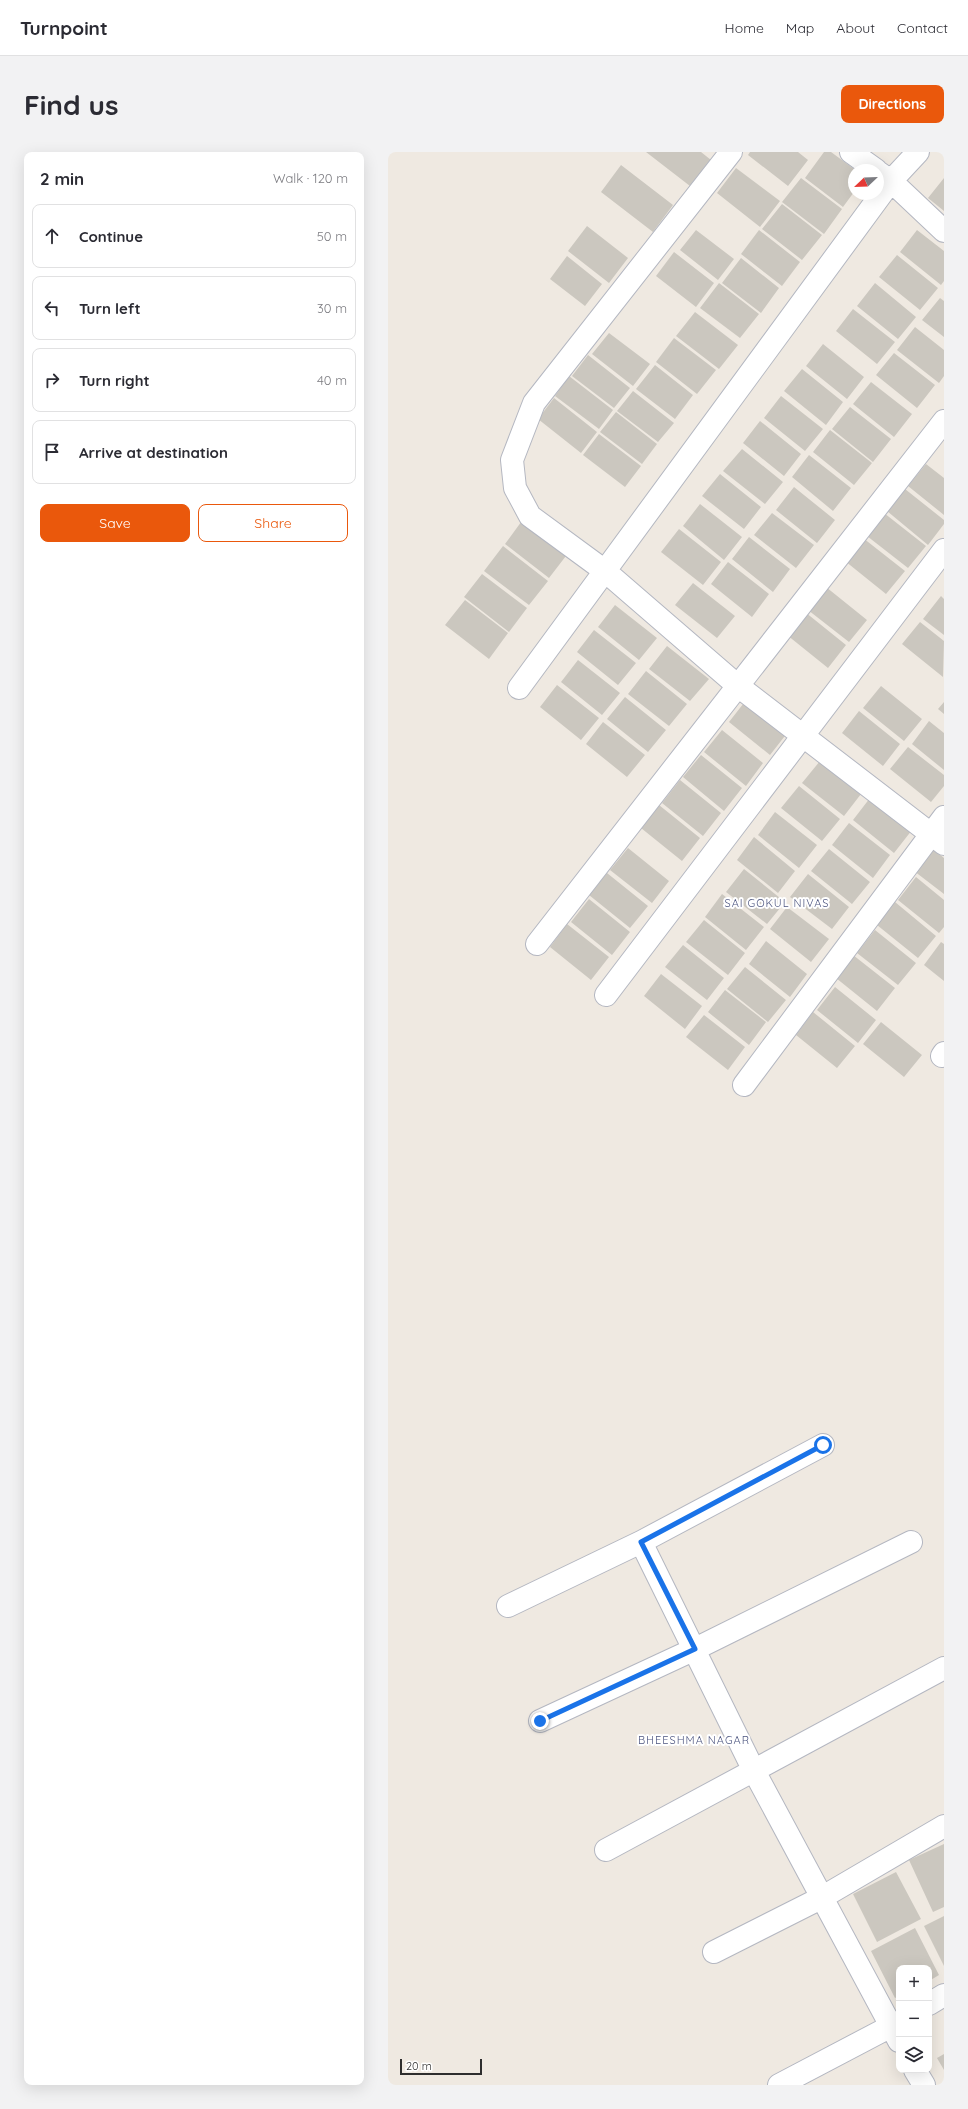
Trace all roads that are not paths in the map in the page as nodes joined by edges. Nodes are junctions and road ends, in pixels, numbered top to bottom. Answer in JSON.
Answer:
{"nodes":[{"id":1,"x":731,"y":152,"type":"edge"},
{"id":2,"x":852,"y":152,"type":"edge"},
{"id":3,"x":918,"y":152,"type":"edge"},
{"id":4,"x":868,"y":164,"type":"edge"},
{"id":5,"x":884,"y":173,"type":"edge"},
{"id":6,"x":884,"y":176,"type":"edge"},
{"id":7,"x":864,"y":200,"type":"edge"},
{"id":8,"x":944,"y":231,"type":"edge"},
{"id":9,"x":944,"y":421,"type":"edge"},
{"id":10,"x":944,"y":550,"type":"edge"},
{"id":11,"x":605,"y":571,"type":"junction"},
{"id":12,"x":738,"y":686,"type":"junction"},
{"id":13,"x":519,"y":688,"type":"dead end"},
{"id":14,"x":803,"y":736,"type":"junction"},
{"id":15,"x":940,"y":832,"type":"edge"},
{"id":16,"x":537,"y":944,"type":"dead end"},
{"id":17,"x":606,"y":995,"type":"dead end"},
{"id":18,"x":744,"y":1085,"type":"dead end"},
{"id":19,"x":823,"y":1445,"type":"dead end"},
{"id":20,"x":641,"y":1542,"type":"junction"},
{"id":21,"x":911,"y":1542,"type":"dead end"},
{"id":22,"x":508,"y":1606,"type":"dead end"},
{"id":23,"x":695,"y":1649,"type":"junction"},
{"id":24,"x":944,"y":1668,"type":"edge"},
{"id":25,"x":540,"y":1721,"type":"dead end"},
{"id":26,"x":753,"y":1769,"type":"junction"},
{"id":27,"x":944,"y":1826,"type":"edge"},
{"id":28,"x":606,"y":1850,"type":"dead end"},
{"id":29,"x":821,"y":1898,"type":"junction"},
{"id":30,"x":714,"y":1952,"type":"dead end"},
{"id":31,"x":944,"y":1995,"type":"edge"},
{"id":32,"x":932,"y":2002,"type":"edge"},
{"id":33,"x":896,"y":2030,"type":"edge"},
{"id":34,"x":917,"y":2073,"type":"edge"},
{"id":35,"x":779,"y":2085,"type":"edge"},
{"id":36,"x":924,"y":2085,"type":"edge"}],
"edges":[{"from":1,"to":11,"type":"street"},
{"from":2,"to":4,"type":"street"},
{"from":3,"to":5,"type":"street"},
{"from":6,"to":8,"type":"street"},
{"from":7,"to":11,"type":"street"},
{"from":9,"to":12,"type":"street"},
{"from":10,"to":14,"type":"street"},
{"from":11,"to":12,"type":"street"},
{"from":11,"to":13,"type":"street"},
{"from":12,"to":14,"type":"street"},
{"from":12,"to":16,"type":"street"},
{"from":14,"to":15,"type":"street"},
{"from":14,"to":17,"type":"street"},
{"from":15,"to":18,"type":"street"},
{"from":19,"to":20,"type":"street"},
{"from":20,"to":22,"type":"street"},
{"from":20,"to":23,"type":"street"},
{"from":21,"to":23,"type":"street"},
{"from":23,"to":25,"type":"street"},
{"from":23,"to":26,"type":"street"},
{"from":24,"to":26,"type":"street"},
{"from":26,"to":28,"type":"street"},
{"from":26,"to":29,"type":"street"},
{"from":27,"to":29,"type":"street"},
{"from":29,"to":30,"type":"street"},
{"from":29,"to":33,"type":"street"},
{"from":31,"to":32,"type":"street"},
{"from":33,"to":35,"type":"street"},
{"from":34,"to":36,"type":"street"}]}
